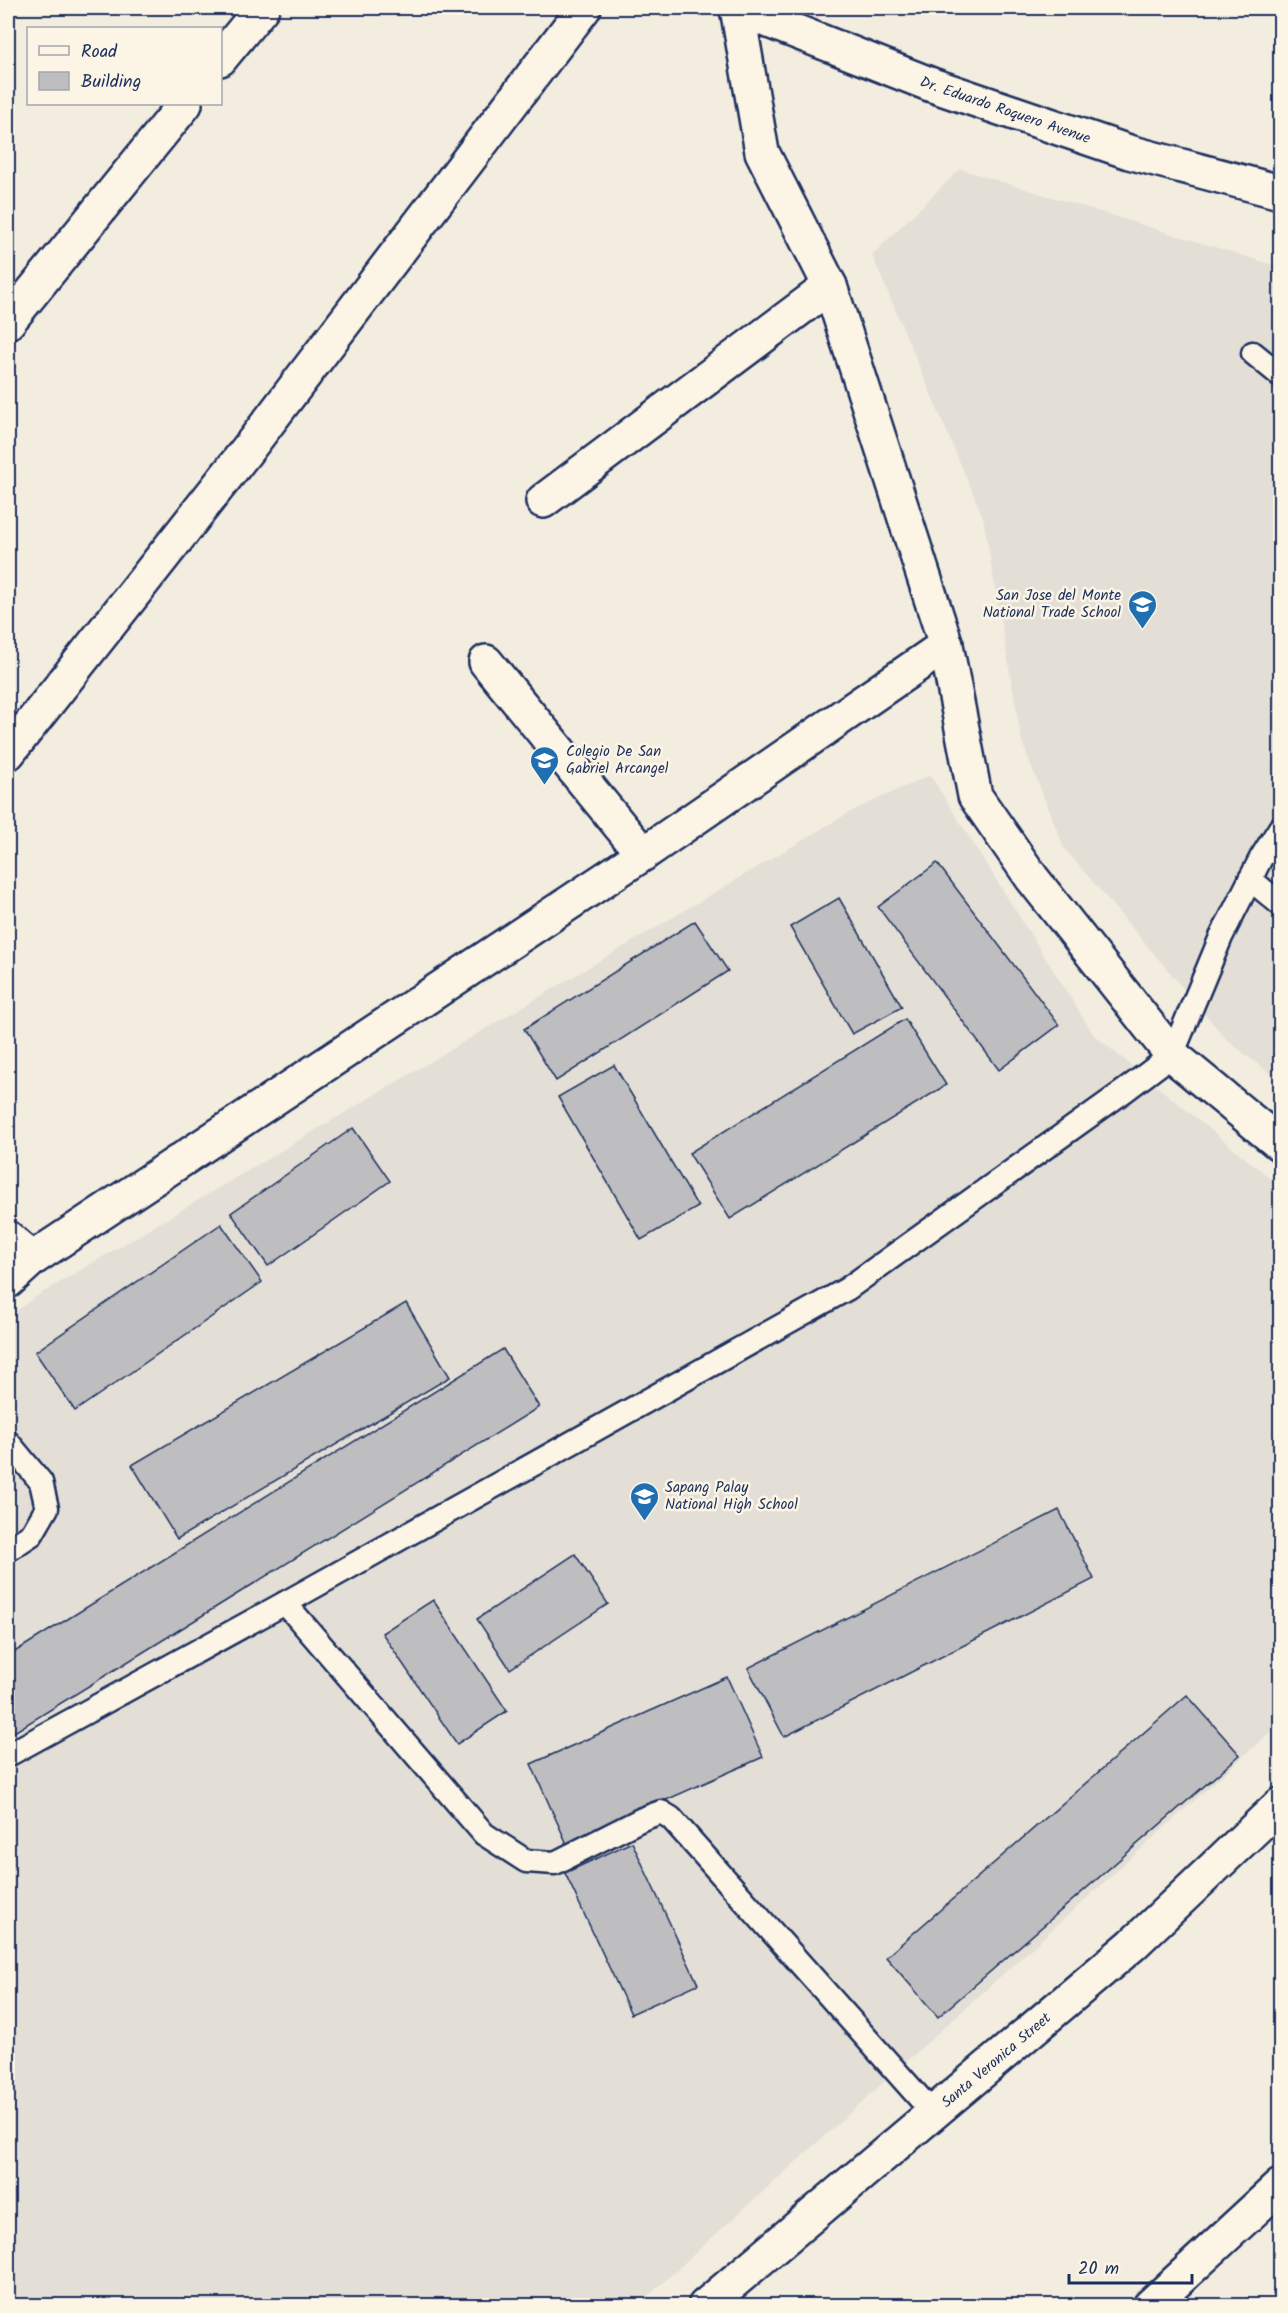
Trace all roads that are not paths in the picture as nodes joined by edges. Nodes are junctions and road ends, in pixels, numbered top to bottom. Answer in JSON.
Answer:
{"nodes":[{"id":1,"x":262,"y":8,"type":"edge"},
{"id":2,"x":584,"y":8,"type":"edge"},
{"id":3,"x":736,"y":8,"type":"edge"},
{"id":4,"x":222,"y":57,"type":"edge"},
{"id":5,"x":183,"y":105,"type":"edge"},
{"id":6,"x":1281,"y":192,"type":"edge"},
{"id":7,"x":830,"y":286,"type":"junction"},
{"id":8,"x":8,"y":322,"type":"edge"},
{"id":9,"x":1253,"y":353,"type":"dead end"},
{"id":10,"x":1281,"y":375,"type":"edge"},
{"id":11,"x":543,"y":501,"type":"dead end"},
{"id":12,"x":946,"y":645,"type":"junction"},
{"id":13,"x":486,"y":662,"type":"dead end"},
{"id":14,"x":8,"y":753,"type":"edge"},
{"id":15,"x":1281,"y":828,"type":"edge"},
{"id":16,"x":643,"y":854,"type":"junction"},
{"id":17,"x":1250,"y":879,"type":"junction"},
{"id":18,"x":1281,"y":904,"type":"edge"},
{"id":19,"x":1172,"y":1055,"type":"junction"},
{"id":20,"x":1281,"y":1144,"type":"edge"},
{"id":21,"x":8,"y":1238,"type":"edge"},
{"id":22,"x":32,"y":1259,"type":"junction"},
{"id":23,"x":8,"y":1281,"type":"edge"},
{"id":24,"x":8,"y":1442,"type":"edge"},
{"id":25,"x":8,"y":1550,"type":"edge"},
{"id":26,"x":285,"y":1603,"type":"junction"},
{"id":27,"x":8,"y":1755,"type":"edge"},
{"id":28,"x":1281,"y":1805,"type":"edge"},
{"id":29,"x":933,"y":2113,"type":"junction"},
{"id":30,"x":1281,"y":2186,"type":"edge"},
{"id":31,"x":705,"y":2306,"type":"edge"},
{"id":32,"x":1150,"y":2306,"type":"edge"}],
"edges":[{"from":1,"to":4,"type":"street"},
{"from":2,"to":14,"type":"street"},
{"from":3,"to":6,"type":"street","name":"Dr. Eduardo Roquero Avenue"},
{"from":3,"to":7,"type":"street"},
{"from":5,"to":8,"type":"street"},
{"from":7,"to":11,"type":"street"},
{"from":7,"to":12,"type":"street"},
{"from":9,"to":10,"type":"lane"},
{"from":12,"to":16,"type":"street"},
{"from":12,"to":19,"type":"street"},
{"from":13,"to":16,"type":"street"},
{"from":15,"to":17,"type":"lane"},
{"from":16,"to":22,"type":"street"},
{"from":17,"to":18,"type":"lane"},
{"from":17,"to":19,"type":"lane"},
{"from":19,"to":20,"type":"street"},
{"from":19,"to":26,"type":"lane"},
{"from":21,"to":22,"type":"street"},
{"from":22,"to":23,"type":"street"},
{"from":24,"to":25,"type":"lane"},
{"from":26,"to":27,"type":"lane"},
{"from":26,"to":29,"type":"lane"},
{"from":28,"to":29,"type":"street","name":"Santa Veronica Street"},
{"from":29,"to":31,"type":"street","name":"Santa Veronica Street"},
{"from":30,"to":32,"type":"street"}]}
